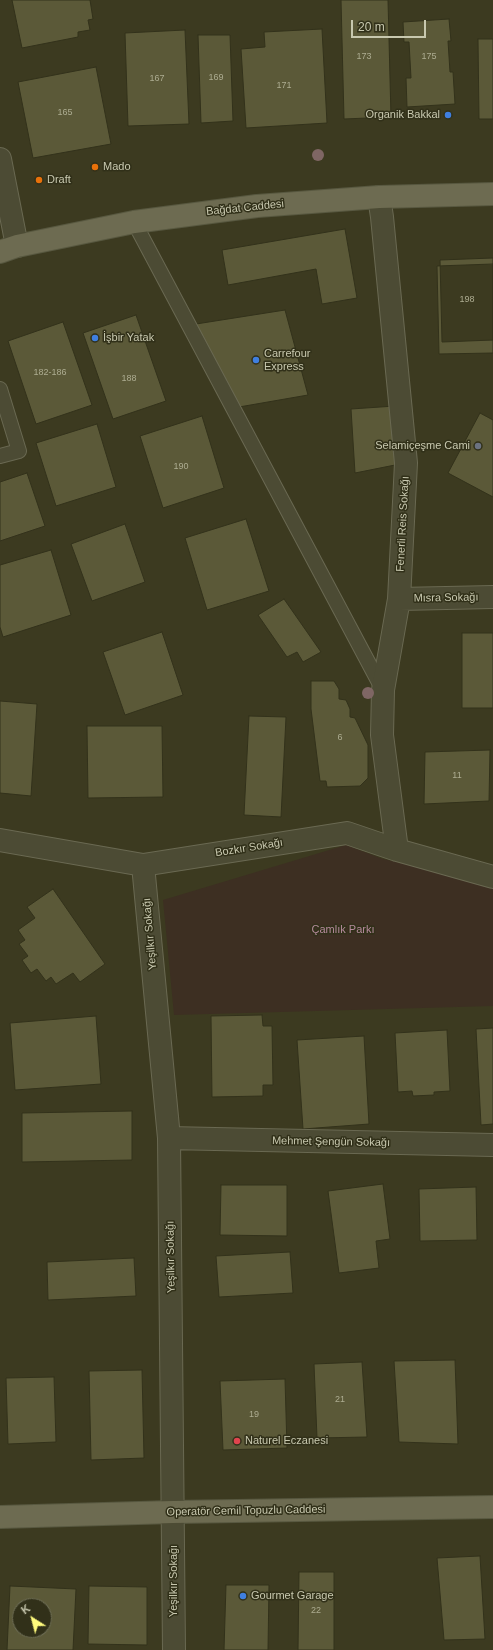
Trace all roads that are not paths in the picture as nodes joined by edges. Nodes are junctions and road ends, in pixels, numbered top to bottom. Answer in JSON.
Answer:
{"nodes":[{"id":1,"x":0,"y":159,"type":"edge"},
{"id":2,"x":493,"y":194,"type":"edge"},
{"id":3,"x":379,"y":198,"type":"junction"},
{"id":4,"x":134,"y":222,"type":"junction"},
{"id":5,"x":8,"y":249,"type":"edge"},
{"id":6,"x":0,"y":389,"type":"edge"},
{"id":7,"x":0,"y":456,"type":"edge"},
{"id":8,"x":493,"y":597,"type":"edge"},
{"id":9,"x":399,"y":599,"type":"junction"},
{"id":10,"x":383,"y":690,"type":"junction"},
{"id":11,"x":0,"y":840,"type":"edge"},
{"id":12,"x":397,"y":850,"type":"junction"},
{"id":13,"x":143,"y":865,"type":"junction"},
{"id":14,"x":493,"y":877,"type":"edge"},
{"id":15,"x":169,"y":1138,"type":"junction"},
{"id":16,"x":493,"y":1145,"type":"edge"},
{"id":17,"x":493,"y":1507,"type":"edge"},
{"id":18,"x":174,"y":1512,"type":"junction"},
{"id":19,"x":0,"y":1517,"type":"edge"},
{"id":20,"x":174,"y":1650,"type":"edge"}],
"edges":[{"from":1,"to":5,"type":"street"},
{"from":2,"to":3,"type":"main road","name":"Bağdat Caddesi"},
{"from":3,"to":4,"type":"main road","name":"Bağdat Caddesi"},
{"from":3,"to":9,"type":"street","name":"Fenerli Reis Sokağı"},
{"from":4,"to":5,"type":"main road","name":"Bağdat Caddesi"},
{"from":4,"to":10,"type":"lane"},
{"from":6,"to":7,"type":"lane"},
{"from":8,"to":9,"type":"street","name":"Mısra Sokağı"},
{"from":9,"to":10,"type":"street","name":"Fenerli Reis Sokağı"},
{"from":10,"to":12,"type":"street","name":"Fenerli Reis Sokağı"},
{"from":11,"to":13,"type":"street","name":"Bozkır Sokağı"},
{"from":12,"to":13,"type":"street","name":"Bozkır Sokağı"},
{"from":12,"to":14,"type":"street","name":"Bozkır Sokağı"},
{"from":13,"to":15,"type":"street","name":"Yeşilkır Sokağı"},
{"from":15,"to":16,"type":"street","name":"Mehmet Şengün Sokağı"},
{"from":15,"to":18,"type":"street","name":"Yeşilkır Sokağı"},
{"from":17,"to":18,"type":"main road","name":"Operatör Cemil Topuzlu Caddesi"},
{"from":18,"to":19,"type":"main road","name":"Operatör Cemil Topuzlu Caddesi"},
{"from":18,"to":20,"type":"street","name":"Yeşilkır Sokağı"}]}
